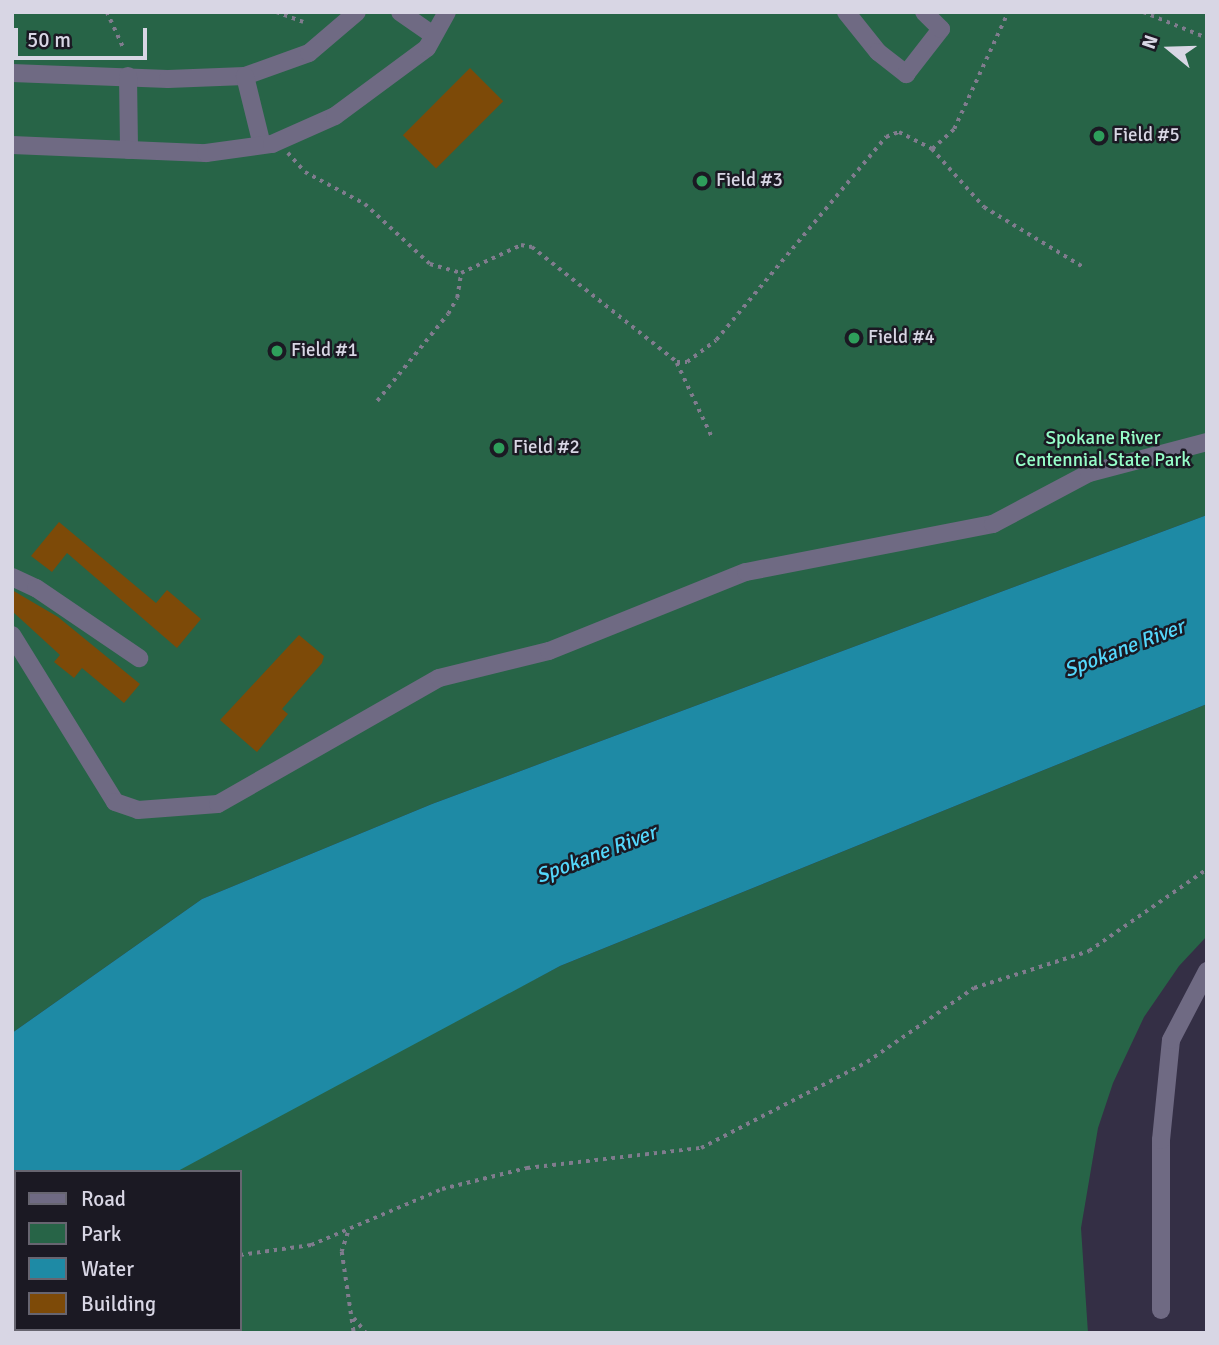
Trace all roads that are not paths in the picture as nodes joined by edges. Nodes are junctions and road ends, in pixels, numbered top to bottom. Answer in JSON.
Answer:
{"nodes":[{"id":1,"x":357,"y":12,"type":"edge"},
{"id":2,"x":400,"y":12,"type":"edge"},
{"id":3,"x":447,"y":12,"type":"edge"},
{"id":4,"x":846,"y":12,"type":"edge"},
{"id":5,"x":924,"y":12,"type":"edge"},
{"id":6,"x":433,"y":35,"type":"junction"},
{"id":7,"x":12,"y":73,"type":"edge"},
{"id":8,"x":128,"y":76,"type":"junction"},
{"id":9,"x":245,"y":76,"type":"junction"},
{"id":10,"x":12,"y":145,"type":"edge"},
{"id":11,"x":262,"y":145,"type":"junction"},
{"id":12,"x":129,"y":150,"type":"junction"},
{"id":13,"x":1207,"y":442,"type":"edge"},
{"id":14,"x":12,"y":577,"type":"edge"},
{"id":15,"x":12,"y":635,"type":"edge"},
{"id":16,"x":139,"y":658,"type":"dead end"},
{"id":17,"x":1207,"y":971,"type":"edge"},
{"id":18,"x":1161,"y":1310,"type":"dead end"}],
"edges":[{"from":1,"to":9,"type":"lane"},
{"from":2,"to":6,"type":"lane"},
{"from":3,"to":6,"type":"lane"},
{"from":4,"to":5,"type":"lane"},
{"from":6,"to":11,"type":"lane"},
{"from":7,"to":8,"type":"lane"},
{"from":8,"to":9,"type":"lane"},
{"from":8,"to":12,"type":"lane"},
{"from":9,"to":11,"type":"lane"},
{"from":10,"to":12,"type":"lane"},
{"from":11,"to":12,"type":"lane"},
{"from":13,"to":15,"type":"lane"},
{"from":14,"to":16,"type":"lane"},
{"from":17,"to":18,"type":"lane"}]}
